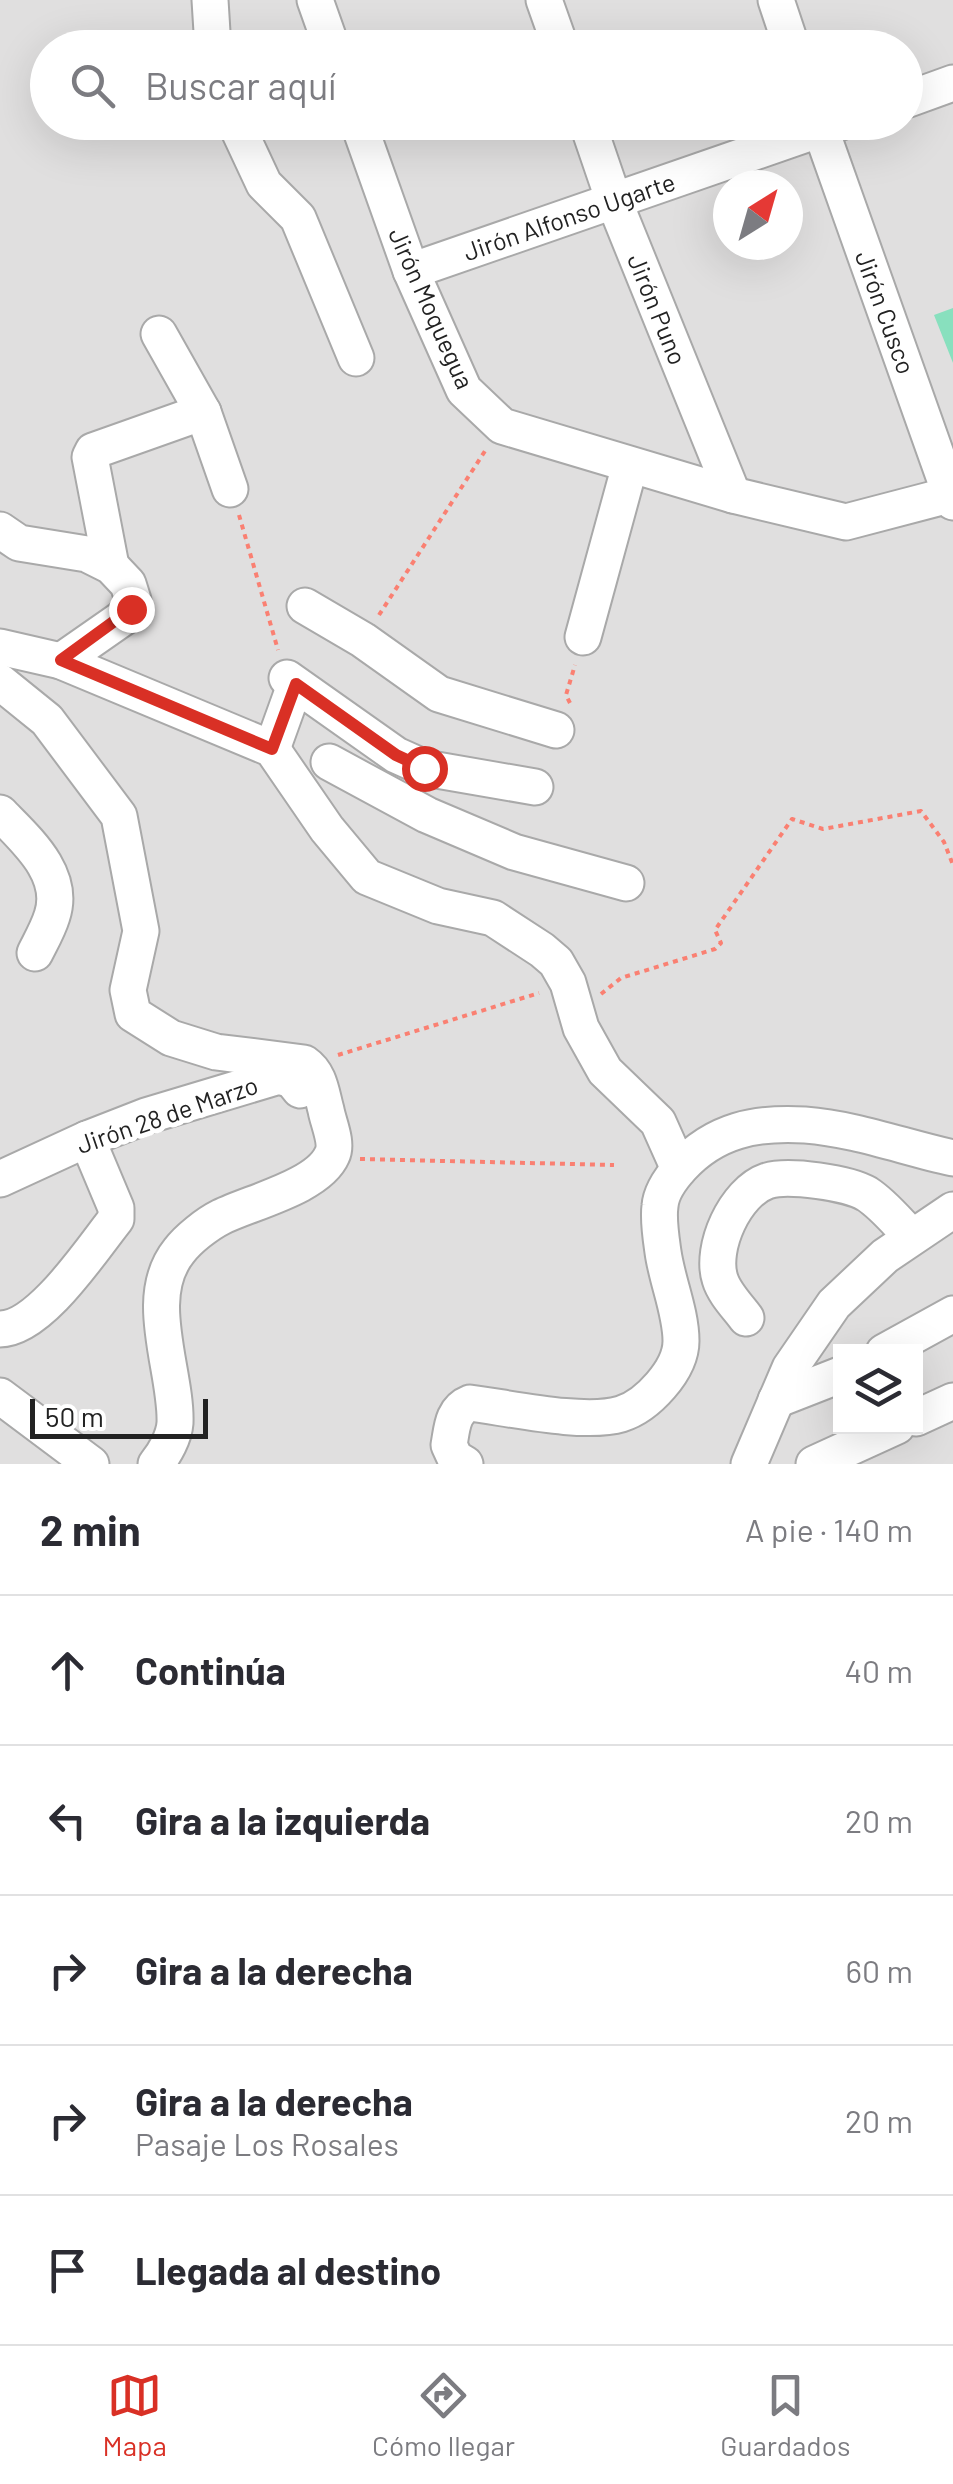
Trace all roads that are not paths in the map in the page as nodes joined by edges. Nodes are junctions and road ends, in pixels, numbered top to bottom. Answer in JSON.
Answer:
{"nodes":[{"id":1,"x":210,"y":0,"type":"edge"},
{"id":2,"x":315,"y":0,"type":"edge"},
{"id":3,"x":544,"y":0,"type":"edge"},
{"id":4,"x":776,"y":0,"type":"edge"},
{"id":5,"x":212,"y":30,"type":"edge"},
{"id":6,"x":326,"y":30,"type":"edge"},
{"id":7,"x":554,"y":30,"type":"edge"},
{"id":8,"x":786,"y":30,"type":"edge"},
{"id":9,"x":953,"y":83,"type":"edge"},
{"id":10,"x":923,"y":94,"type":"edge"},
{"id":11,"x":243,"y":140,"type":"edge"},
{"id":12,"x":364,"y":140,"type":"edge"},
{"id":13,"x":593,"y":140,"type":"edge"},
{"id":14,"x":785,"y":140,"type":"edge"},
{"id":15,"x":832,"y":140,"type":"edge"},
{"id":16,"x":614,"y":201,"type":"junction"},
{"id":17,"x":411,"y":271,"type":"junction"},
{"id":18,"x":159,"y":334,"type":"dead end"},
{"id":19,"x":356,"y":358,"type":"dead end"},
{"id":20,"x":203,"y":412,"type":"junction"},
{"id":21,"x":630,"y":464,"type":"junction"},
{"id":22,"x":230,"y":489,"type":"road end"},
{"id":23,"x":732,"y":495,"type":"junction"},
{"id":24,"x":952,"y":496,"type":"edge"},
{"id":25,"x":0,"y":530,"type":"edge"},
{"id":26,"x":112,"y":566,"type":"junction"},
{"id":27,"x":306,"y":606,"type":"dead end"},
{"id":28,"x":583,"y":638,"type":"dead end"},
{"id":29,"x":0,"y":648,"type":"edge"},
{"id":30,"x":61,"y":660,"type":"junction"},
{"id":31,"x":0,"y":682,"type":"edge"},
{"id":32,"x":556,"y":730,"type":"dead end"},
{"id":33,"x":272,"y":749,"type":"junction"},
{"id":34,"x":328,"y":762,"type":"dead end"},
{"id":35,"x":536,"y":788,"type":"dead end"},
{"id":36,"x":0,"y":813,"type":"edge"},
{"id":37,"x":626,"y":882,"type":"dead end"},
{"id":38,"x":35,"y":953,"type":"dead end"},
{"id":39,"x":292,"y":1070,"type":"junction"},
{"id":40,"x":87,"y":1139,"type":"junction"},
{"id":41,"x":953,"y":1158,"type":"edge"},
{"id":42,"x":679,"y":1169,"type":"junction"},
{"id":43,"x":0,"y":1179,"type":"edge"},
{"id":44,"x":953,"y":1210,"type":"edge"},
{"id":45,"x":912,"y":1237,"type":"junction"},
{"id":46,"x":953,"y":1314,"type":"edge"},
{"id":47,"x":746,"y":1318,"type":"dead end"},
{"id":48,"x":0,"y":1329,"type":"edge"},
{"id":49,"x":899,"y":1344,"type":"edge"},
{"id":50,"x":833,"y":1378,"type":"edge"},
{"id":51,"x":0,"y":1396,"type":"edge"},
{"id":52,"x":776,"y":1400,"type":"junction"},
{"id":53,"x":953,"y":1401,"type":"edge"},
{"id":54,"x":923,"y":1415,"type":"edge"},
{"id":55,"x":880,"y":1434,"type":"edge"},
{"id":56,"x":91,"y":1464,"type":"edge"},
{"id":57,"x":156,"y":1464,"type":"edge"},
{"id":58,"x":465,"y":1464,"type":"edge"},
{"id":59,"x":749,"y":1464,"type":"edge"},
{"id":60,"x":814,"y":1464,"type":"edge"}],
"edges":[{"from":1,"to":5,"type":"street"},
{"from":2,"to":6,"type":"street"},
{"from":3,"to":7,"type":"street"},
{"from":4,"to":8,"type":"street"},
{"from":9,"to":10,"type":"street"},
{"from":11,"to":19,"type":"street"},
{"from":12,"to":17,"type":"street","name":"Jirón Moquegua"},
{"from":13,"to":16,"type":"street","name":"Jirón Puno"},
{"from":14,"to":16,"type":"street","name":"Jirón Alfonso Ugarte"},
{"from":15,"to":24,"type":"street","name":"Jirón Cusco"},
{"from":16,"to":17,"type":"street","name":"Jirón Alfonso Ugarte"},
{"from":16,"to":23,"type":"street","name":"Jirón Puno"},
{"from":17,"to":21,"type":"street","name":"Jirón Moquegua"},
{"from":18,"to":20,"type":"street"},
{"from":20,"to":22,"type":"street"},
{"from":20,"to":26,"type":"street"},
{"from":21,"to":23,"type":"street","name":"Jirón Moquegua"},
{"from":21,"to":28,"type":"street"},
{"from":23,"to":24,"type":"street","name":"Jirón Moquegua"},
{"from":25,"to":26,"type":"street"},
{"from":26,"to":30,"type":"street"},
{"from":27,"to":32,"type":"street"},
{"from":29,"to":30,"type":"street"},
{"from":30,"to":33,"type":"street"},
{"from":31,"to":39,"type":"street"},
{"from":33,"to":35,"type":"street"},
{"from":33,"to":42,"type":"street"},
{"from":34,"to":37,"type":"street"},
{"from":36,"to":38,"type":"street"},
{"from":39,"to":40,"type":"street","name":"Jirón 28 de Marzo"},
{"from":39,"to":57,"type":"street"},
{"from":40,"to":43,"type":"street","name":"Jirón 28 de Marzo"},
{"from":40,"to":48,"type":"street"},
{"from":41,"to":42,"type":"street"},
{"from":42,"to":58,"type":"street"},
{"from":44,"to":45,"type":"street"},
{"from":45,"to":47,"type":"street"},
{"from":45,"to":52,"type":"street"},
{"from":46,"to":49,"type":"street"},
{"from":50,"to":52,"type":"street"},
{"from":51,"to":56,"type":"street"},
{"from":52,"to":59,"type":"street"},
{"from":53,"to":54,"type":"street"},
{"from":55,"to":60,"type":"street"}]}
